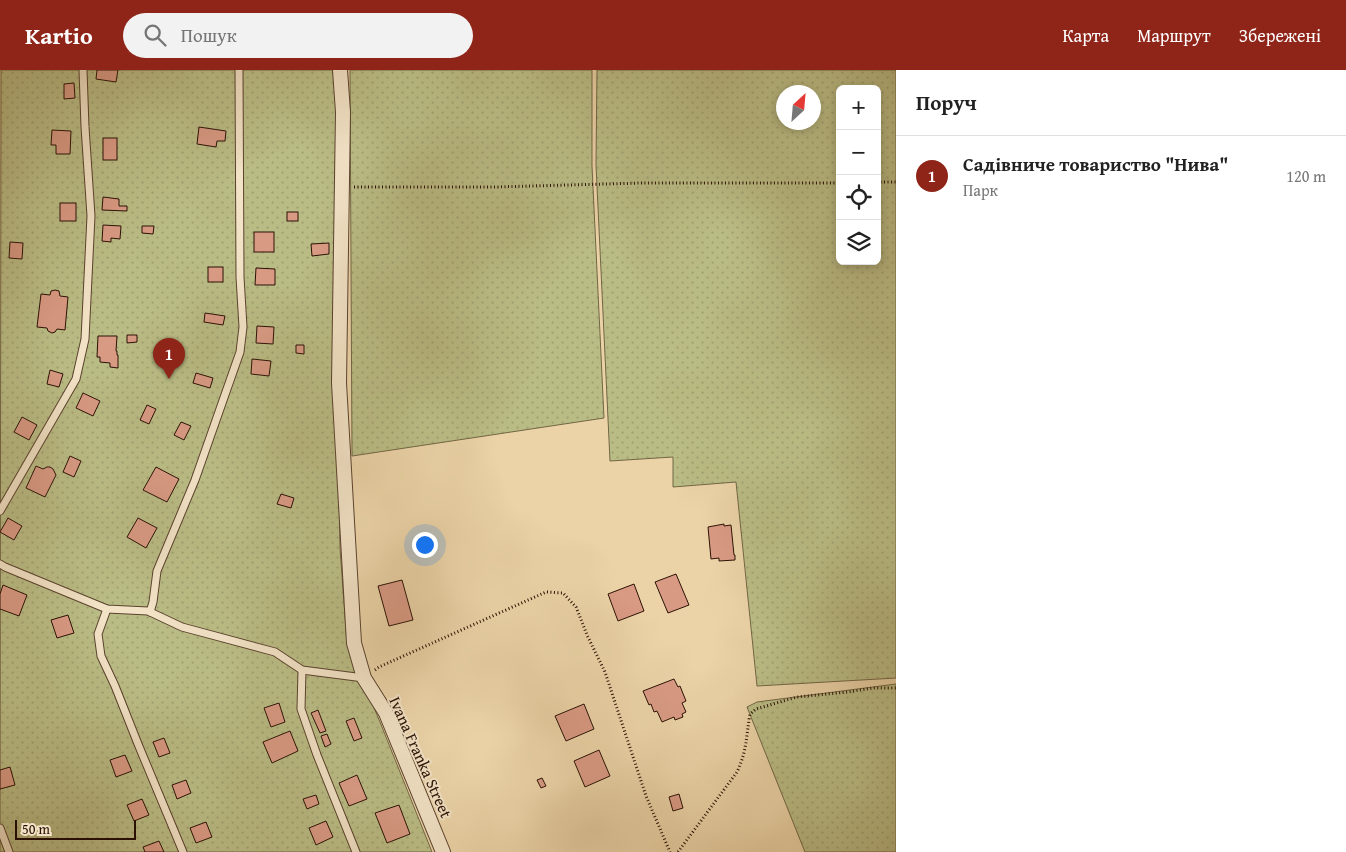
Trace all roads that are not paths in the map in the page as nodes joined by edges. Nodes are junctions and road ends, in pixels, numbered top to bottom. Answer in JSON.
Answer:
{"nodes":[{"id":1,"x":83,"y":70,"type":"edge"},
{"id":2,"x":238,"y":70,"type":"edge"},
{"id":3,"x":340,"y":70,"type":"edge"},
{"id":4,"x":0,"y":511,"type":"edge"},
{"id":5,"x":0,"y":564,"type":"edge"},
{"id":6,"x":107,"y":609,"type":"junction"},
{"id":7,"x":150,"y":612,"type":"junction"},
{"id":8,"x":302,"y":670,"type":"junction"},
{"id":9,"x":364,"y":678,"type":"junction"},
{"id":10,"x":0,"y":828,"type":"edge"},
{"id":11,"x":9,"y":852,"type":"edge"},
{"id":12,"x":183,"y":852,"type":"edge"},
{"id":13,"x":356,"y":852,"type":"edge"},
{"id":14,"x":443,"y":852,"type":"edge"}],
"edges":[{"from":1,"to":4,"type":"lane"},
{"from":2,"to":7,"type":"lane"},
{"from":3,"to":9,"type":"street","name":"Ivana Franka Street"},
{"from":5,"to":6,"type":"lane"},
{"from":6,"to":7,"type":"lane"},
{"from":6,"to":12,"type":"lane"},
{"from":7,"to":8,"type":"lane"},
{"from":8,"to":9,"type":"lane"},
{"from":8,"to":13,"type":"lane"},
{"from":9,"to":14,"type":"street","name":"Ivana Franka Street"},
{"from":10,"to":11,"type":"lane"}]}
